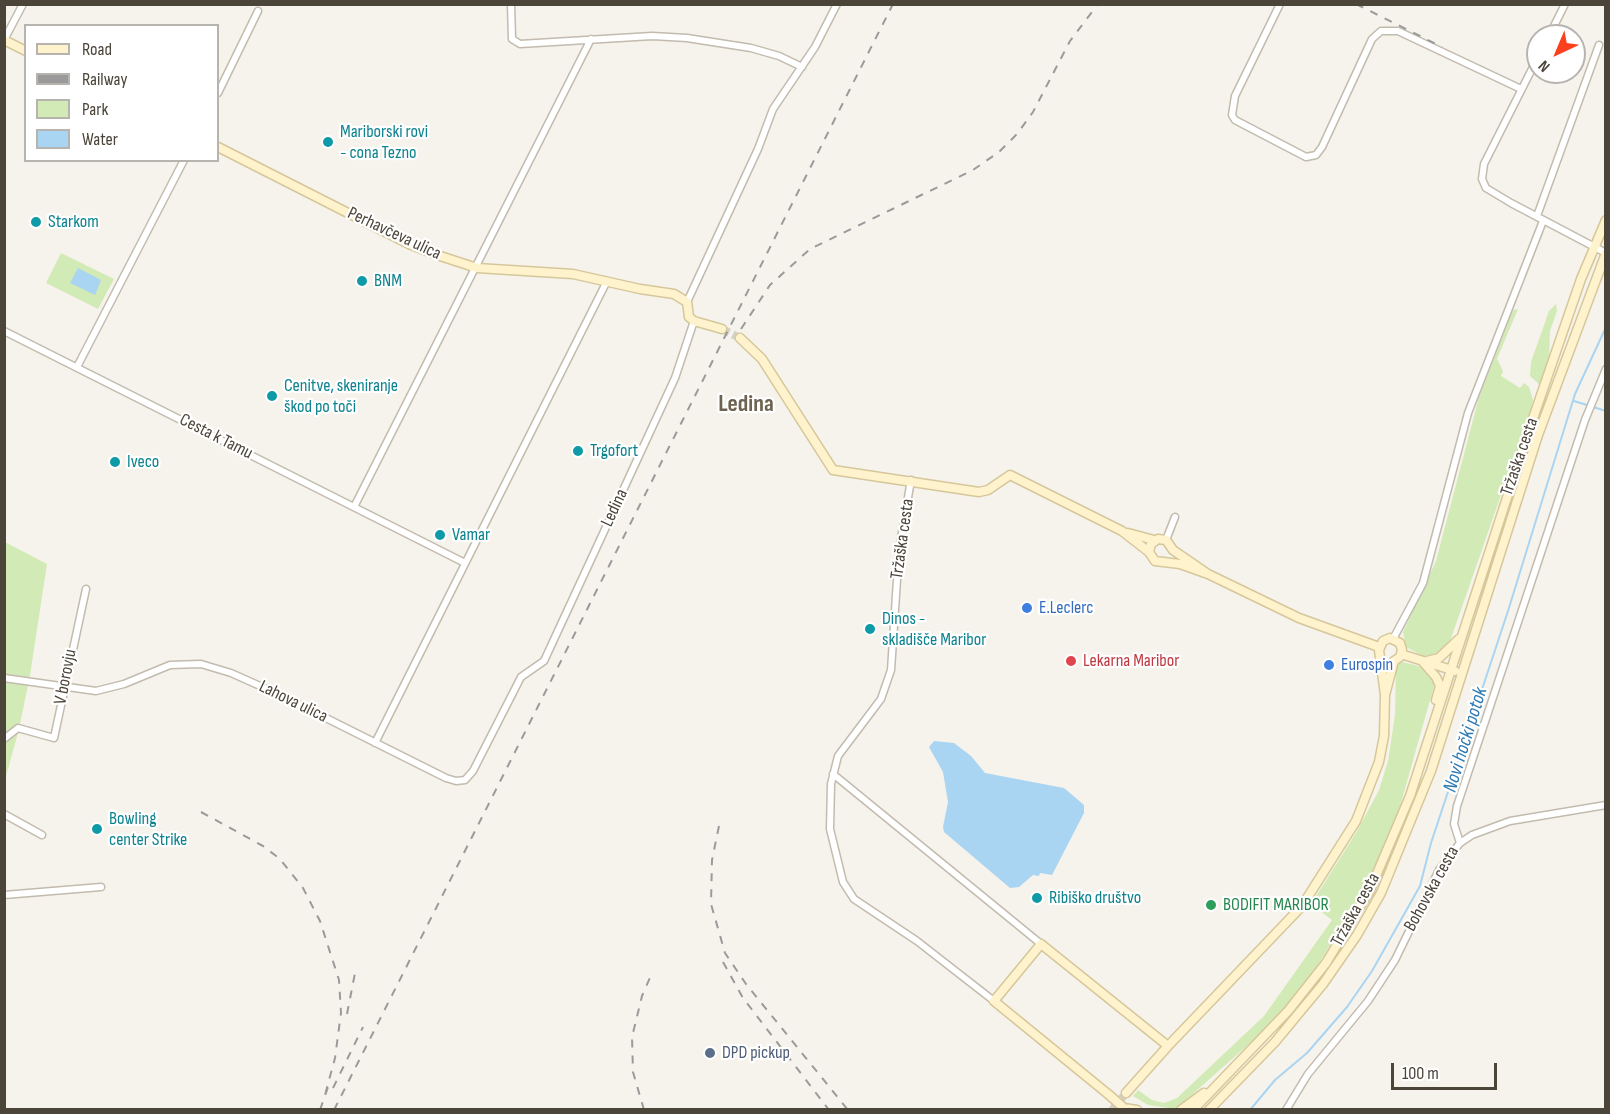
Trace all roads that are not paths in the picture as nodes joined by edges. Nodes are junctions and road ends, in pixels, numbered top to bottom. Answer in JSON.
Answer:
{"nodes":[{"id":1,"x":24,"y":4,"type":"edge"},
{"id":2,"x":511,"y":4,"type":"edge"},
{"id":3,"x":837,"y":4,"type":"edge"},
{"id":4,"x":1280,"y":4,"type":"edge"},
{"id":5,"x":1565,"y":4,"type":"edge"},
{"id":6,"x":258,"y":11,"type":"dead end"},
{"id":7,"x":1555,"y":24,"type":"edge"},
{"id":8,"x":591,"y":39,"type":"junction"},
{"id":9,"x":4,"y":40,"type":"edge"},
{"id":10,"x":1599,"y":45,"type":"dead end"},
{"id":11,"x":24,"y":50,"type":"edge"},
{"id":12,"x":802,"y":67,"type":"junction"},
{"id":13,"x":1526,"y":80,"type":"edge"},
{"id":14,"x":1521,"y":89,"type":"junction"},
{"id":15,"x":219,"y":91,"type":"edge"},
{"id":16,"x":219,"y":148,"type":"edge"},
{"id":17,"x":183,"y":162,"type":"edge"},
{"id":18,"x":1540,"y":219,"type":"junction"},
{"id":19,"x":1605,"y":220,"type":"edge"},
{"id":20,"x":1594,"y":246,"type":"junction"},
{"id":21,"x":1605,"y":253,"type":"edge"},
{"id":22,"x":477,"y":268,"type":"junction"},
{"id":23,"x":606,"y":281,"type":"junction"},
{"id":24,"x":687,"y":302,"type":"junction"},
{"id":25,"x":694,"y":321,"type":"junction"},
{"id":26,"x":722,"y":329,"type":"tunnel mouth"},
{"id":27,"x":4,"y":331,"type":"edge"},
{"id":28,"x":740,"y":338,"type":"tunnel mouth"},
{"id":29,"x":77,"y":367,"type":"junction"},
{"id":30,"x":1605,"y":369,"type":"edge"},
{"id":31,"x":911,"y":480,"type":"junction"},
{"id":32,"x":354,"y":507,"type":"junction"},
{"id":33,"x":1175,"y":518,"type":"dead end"},
{"id":34,"x":1122,"y":531,"type":"junction"},
{"id":35,"x":1154,"y":540,"type":"junction"},
{"id":36,"x":1166,"y":540,"type":"junction"},
{"id":37,"x":1173,"y":550,"type":"junction"},
{"id":38,"x":1149,"y":552,"type":"junction"},
{"id":39,"x":463,"y":562,"type":"junction"},
{"id":40,"x":1166,"y":562,"type":"junction"},
{"id":41,"x":1208,"y":574,"type":"junction"},
{"id":42,"x":86,"y":589,"type":"dead end"},
{"id":43,"x":1461,"y":637,"type":"junction"},
{"id":44,"x":1393,"y":639,"type":"junction"},
{"id":45,"x":1379,"y":647,"type":"junction"},
{"id":46,"x":1401,"y":654,"type":"junction"},
{"id":47,"x":1382,"y":658,"type":"junction"},
{"id":48,"x":1394,"y":661,"type":"junction"},
{"id":49,"x":1423,"y":662,"type":"junction"},
{"id":50,"x":1451,"y":670,"type":"junction"},
{"id":51,"x":1464,"y":674,"type":"junction"},
{"id":52,"x":4,"y":678,"type":"edge"},
{"id":53,"x":518,"y":681,"type":"joint"},
{"id":54,"x":63,"y":688,"type":"junction"},
{"id":55,"x":1385,"y":695,"type":"junction"},
{"id":56,"x":1434,"y":724,"type":"junction"},
{"id":57,"x":4,"y":739,"type":"edge"},
{"id":58,"x":375,"y":743,"type":"junction"},
{"id":59,"x":833,"y":774,"type":"junction"},
{"id":60,"x":1605,"y":805,"type":"edge"},
{"id":61,"x":4,"y":814,"type":"edge"},
{"id":62,"x":42,"y":835,"type":"dead end"},
{"id":63,"x":1460,"y":843,"type":"junction"},
{"id":64,"x":101,"y":887,"type":"dead end"},
{"id":65,"x":4,"y":895,"type":"edge"},
{"id":66,"x":1041,"y":944,"type":"junction"},
{"id":67,"x":994,"y":1001,"type":"junction"},
{"id":68,"x":1168,"y":1046,"type":"junction"},
{"id":69,"x":1212,"y":1088,"type":"junction"},
{"id":70,"x":1126,"y":1093,"type":"tunnel mouth"},
{"id":71,"x":1125,"y":1109,"type":"edge"},
{"id":72,"x":1136,"y":1109,"type":"edge"},
{"id":73,"x":1181,"y":1110,"type":"edge"},
{"id":74,"x":1193,"y":1110,"type":"edge"},
{"id":75,"x":1209,"y":1110,"type":"edge"},
{"id":76,"x":1286,"y":1110,"type":"edge"}],
"edges":[{"from":1,"to":9,"type":"street"},
{"from":2,"to":8,"type":"street"},
{"from":3,"to":12,"type":"street"},
{"from":4,"to":14,"type":"street"},
{"from":5,"to":7,"type":"street"},
{"from":6,"to":15,"type":"street"},
{"from":8,"to":12,"type":"street"},
{"from":8,"to":22,"type":"street"},
{"from":9,"to":11,"type":"street"},
{"from":10,"to":18,"type":"street"},
{"from":12,"to":24,"type":"street"},
{"from":13,"to":14,"type":"street"},
{"from":14,"to":18,"type":"street","name":"Tržaška cesta"},
{"from":16,"to":22,"type":"street","name":"Perhavčeva ulica"},
{"from":17,"to":29,"type":"street"},
{"from":18,"to":20,"type":"street","name":"Tržaška cesta"},
{"from":18,"to":44,"type":"street"},
{"from":19,"to":20,"type":"street"},
{"from":20,"to":21,"type":"street","name":"Tržaška cesta"},
{"from":20,"to":43,"type":"street","name":"Tržaška cesta"},
{"from":21,"to":51,"type":"street","name":"Tržaška cesta"},
{"from":22,"to":23,"type":"street","name":"Perhavčeva ulica"},
{"from":22,"to":32,"type":"street"},
{"from":23,"to":24,"type":"street","name":"Perhavčeva ulica"},
{"from":23,"to":39,"type":"street"},
{"from":24,"to":25,"type":"street"},
{"from":25,"to":26,"type":"street"},
{"from":25,"to":53,"type":"street","name":"Ledina"},
{"from":27,"to":29,"type":"street","name":"Cesta k Tamu"},
{"from":28,"to":31,"type":"street"},
{"from":29,"to":32,"type":"street","name":"Cesta k Tamu"},
{"from":30,"to":63,"type":"street","name":"Bohovska cesta"},
{"from":31,"to":34,"type":"street","name":"Tržaška cesta"},
{"from":31,"to":59,"type":"street","name":"Tržaška cesta"},
{"from":32,"to":39,"type":"street","name":"Cesta k Tamu"},
{"from":33,"to":36,"type":"street"},
{"from":34,"to":35,"type":"street"},
{"from":34,"to":38,"type":"street"},
{"from":35,"to":36,"type":"street"},
{"from":35,"to":38,"type":"street"},
{"from":36,"to":37,"type":"street"},
{"from":37,"to":40,"type":"street"},
{"from":37,"to":41,"type":"street"},
{"from":38,"to":40,"type":"street"},
{"from":39,"to":58,"type":"street"},
{"from":40,"to":41,"type":"street"},
{"from":41,"to":45,"type":"street"},
{"from":42,"to":54,"type":"street","name":"V borovju"},
{"from":43,"to":49,"type":"street"},
{"from":43,"to":50,"type":"street","name":"Tržaška cesta"},
{"from":44,"to":45,"type":"street"},
{"from":44,"to":46,"type":"street"},
{"from":45,"to":47,"type":"street"},
{"from":46,"to":48,"type":"street"},
{"from":46,"to":49,"type":"street"},
{"from":47,"to":48,"type":"street"},
{"from":47,"to":55,"type":"street"},
{"from":48,"to":55,"type":"street"},
{"from":49,"to":50,"type":"street"},
{"from":49,"to":56,"type":"street"},
{"from":50,"to":51,"type":"street"},
{"from":50,"to":56,"type":"street","name":"Tržaška cesta"},
{"from":51,"to":75,"type":"street","name":"Tržaška cesta"},
{"from":52,"to":54,"type":"street","name":"Lahova ulica"},
{"from":53,"to":58,"type":"street","name":"Lahova ulica"},
{"from":54,"to":57,"type":"street","name":"V borovju"},
{"from":54,"to":58,"type":"street","name":"Lahova ulica"},
{"from":55,"to":68,"type":"street"},
{"from":56,"to":69,"type":"street","name":"Tržaška cesta"},
{"from":59,"to":66,"type":"street"},
{"from":59,"to":67,"type":"street","name":"Tržaška cesta"},
{"from":60,"to":63,"type":"street"},
{"from":61,"to":62,"type":"street"},
{"from":63,"to":76,"type":"street","name":"Bohovska cesta"},
{"from":64,"to":65,"type":"street"},
{"from":66,"to":67,"type":"street"},
{"from":66,"to":68,"type":"street"},
{"from":67,"to":71,"type":"street","name":"Tržaška cesta","bridge":true},
{"from":68,"to":70,"type":"street"},
{"from":69,"to":73,"type":"street"},
{"from":69,"to":74,"type":"street","name":"Tržaška cesta"},
{"from":71,"to":72,"type":"street","name":"Tržaška cesta"}]}
